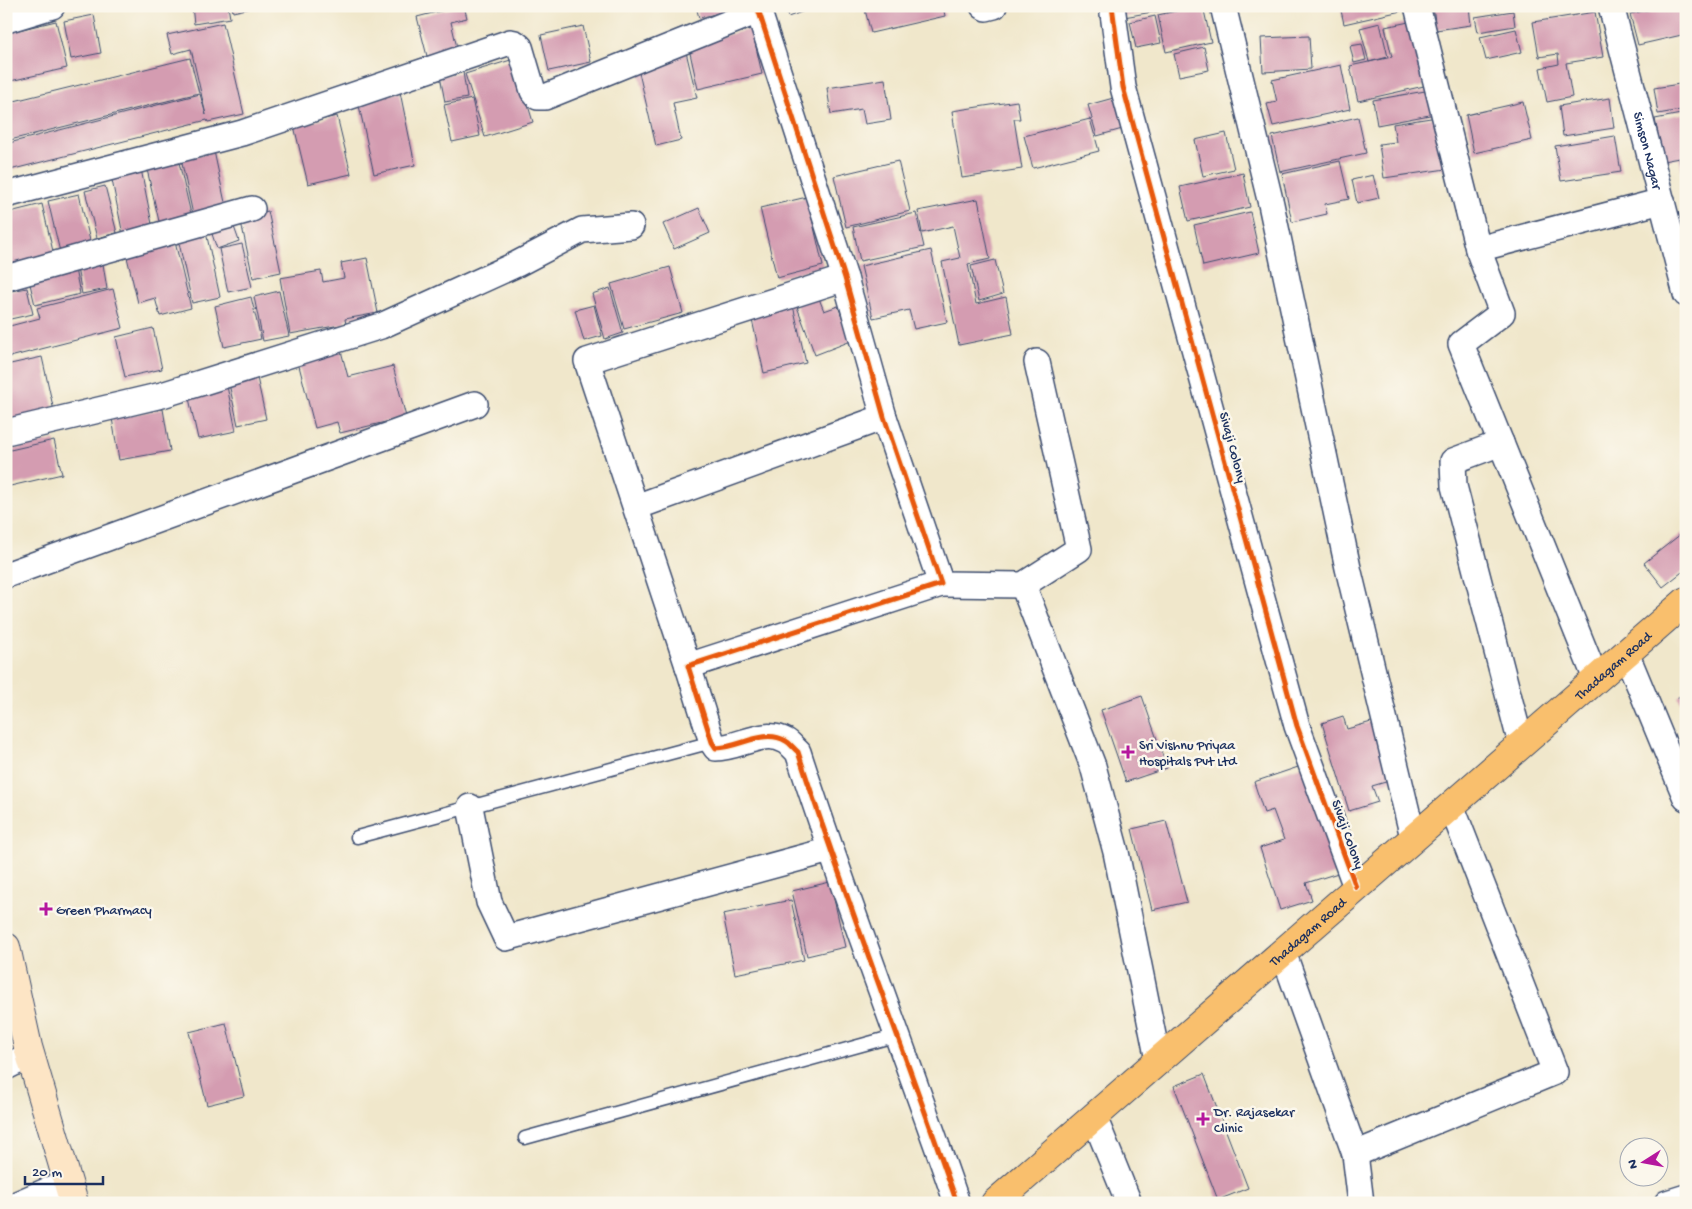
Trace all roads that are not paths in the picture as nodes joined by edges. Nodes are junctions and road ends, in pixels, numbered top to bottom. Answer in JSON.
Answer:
{"nodes":[{"id":1,"x":52,"y":6,"type":"edge"},
{"id":2,"x":984,"y":6,"type":"edge"},
{"id":3,"x":994,"y":6,"type":"edge"},
{"id":4,"x":1112,"y":6,"type":"edge"},
{"id":5,"x":1223,"y":6,"type":"edge"},
{"id":6,"x":1417,"y":6,"type":"edge"},
{"id":7,"x":1611,"y":6,"type":"edge"},
{"id":8,"x":757,"y":9,"type":"edge"},
{"id":9,"x":6,"y":20,"type":"edge"},
{"id":10,"x":6,"y":194,"type":"edge"},
{"id":11,"x":1662,"y":201,"type":"junction"},
{"id":12,"x":252,"y":209,"type":"dead end"},
{"id":13,"x":631,"y":226,"type":"dead end"},
{"id":14,"x":1478,"y":249,"type":"junction"},
{"id":15,"x":6,"y":278,"type":"edge"},
{"id":16,"x":845,"y":278,"type":"junction"},
{"id":17,"x":1686,"y":294,"type":"edge"},
{"id":18,"x":1037,"y":362,"type":"dead end"},
{"id":19,"x":475,"y":404,"type":"dead end"},
{"id":20,"x":884,"y":417,"type":"junction"},
{"id":21,"x":6,"y":432,"type":"edge"},
{"id":22,"x":1501,"y":443,"type":"junction"},
{"id":23,"x":636,"y":507,"type":"junction"},
{"id":24,"x":6,"y":575,"type":"edge"},
{"id":25,"x":941,"y":584,"type":"junction"},
{"id":26,"x":1023,"y":586,"type":"junction"},
{"id":27,"x":1686,"y":601,"type":"edge"},
{"id":28,"x":1626,"y":653,"type":"junction"},
{"id":29,"x":688,"y":666,"type":"junction"},
{"id":30,"x":1596,"y":679,"type":"junction"},
{"id":31,"x":712,"y":742,"type":"junction"},
{"id":32,"x":1521,"y":744,"type":"junction"},
{"id":33,"x":1686,"y":798,"type":"edge"},
{"id":34,"x":1451,"y":805,"type":"junction"},
{"id":35,"x":470,"y":807,"type":"junction"},
{"id":36,"x":357,"y":837,"type":"dead end"},
{"id":37,"x":1413,"y":837,"type":"junction"},
{"id":38,"x":830,"y":850,"type":"junction"},
{"id":39,"x":1356,"y":888,"type":"junction"},
{"id":40,"x":1283,"y":952,"type":"junction"},
{"id":41,"x":7,"y":955,"type":"edge"},
{"id":42,"x":898,"y":1035,"type":"junction"},
{"id":43,"x":30,"y":1055,"type":"junction"},
{"id":44,"x":1158,"y":1060,"type":"junction"},
{"id":45,"x":6,"y":1067,"type":"edge"},
{"id":46,"x":1094,"y":1116,"type":"junction"},
{"id":47,"x":526,"y":1138,"type":"dead end"},
{"id":48,"x":1355,"y":1154,"type":"junction"},
{"id":49,"x":70,"y":1193,"type":"edge"},
{"id":50,"x":1686,"y":1197,"type":"edge"},
{"id":51,"x":19,"y":1203,"type":"edge"},
{"id":52,"x":957,"y":1203,"type":"edge"},
{"id":53,"x":995,"y":1203,"type":"edge"},
{"id":54,"x":1129,"y":1203,"type":"edge"},
{"id":55,"x":1361,"y":1203,"type":"edge"},
{"id":56,"x":1667,"y":1203,"type":"edge"}],
"edges":[{"from":1,"to":9,"type":"street"},
{"from":2,"to":3,"type":"street"},
{"from":4,"to":39,"type":"street","name":"Sivaji Colony"},
{"from":5,"to":37,"type":"street"},
{"from":6,"to":14,"type":"street"},
{"from":7,"to":11,"type":"street","name":"Simson Nagar"},
{"from":8,"to":10,"type":"street"},
{"from":8,"to":16,"type":"street"},
{"from":11,"to":14,"type":"street"},
{"from":11,"to":17,"type":"street","name":"Simson Nagar"},
{"from":12,"to":15,"type":"street"},
{"from":13,"to":21,"type":"street"},
{"from":14,"to":22,"type":"street"},
{"from":16,"to":20,"type":"street"},
{"from":16,"to":23,"type":"street"},
{"from":18,"to":26,"type":"street"},
{"from":19,"to":24,"type":"street"},
{"from":20,"to":23,"type":"street"},
{"from":20,"to":25,"type":"street"},
{"from":22,"to":30,"type":"street"},
{"from":22,"to":32,"type":"street"},
{"from":23,"to":29,"type":"street"},
{"from":25,"to":26,"type":"street"},
{"from":25,"to":29,"type":"street"},
{"from":26,"to":44,"type":"street"},
{"from":27,"to":28,"type":"main road","name":"Thadagam Road"},
{"from":28,"to":30,"type":"main road","name":"Thadagam Road"},
{"from":28,"to":33,"type":"street"},
{"from":29,"to":31,"type":"street"},
{"from":30,"to":32,"type":"main road","name":"Thadagam Road"},
{"from":31,"to":35,"type":"lane"},
{"from":31,"to":38,"type":"street"},
{"from":32,"to":34,"type":"main road","name":"Thadagam Road"},
{"from":34,"to":37,"type":"main road","name":"Thadagam Road"},
{"from":34,"to":48,"type":"street"},
{"from":35,"to":36,"type":"lane"},
{"from":35,"to":38,"type":"street"},
{"from":37,"to":39,"type":"main road","name":"Thadagam Road"},
{"from":38,"to":42,"type":"street"},
{"from":39,"to":40,"type":"main road","name":"Thadagam Road"},
{"from":40,"to":44,"type":"main road","name":"Thadagam Road"},
{"from":40,"to":48,"type":"street"},
{"from":41,"to":43,"type":"main road"},
{"from":42,"to":47,"type":"lane"},
{"from":42,"to":52,"type":"street"},
{"from":43,"to":45,"type":"street"},
{"from":43,"to":49,"type":"main road"},
{"from":44,"to":46,"type":"main road","name":"Thadagam Road"},
{"from":46,"to":53,"type":"main road","name":"Thadagam Road"},
{"from":46,"to":54,"type":"street"},
{"from":48,"to":55,"type":"street"},
{"from":49,"to":51,"type":"street"},
{"from":50,"to":56,"type":"street"}]}
